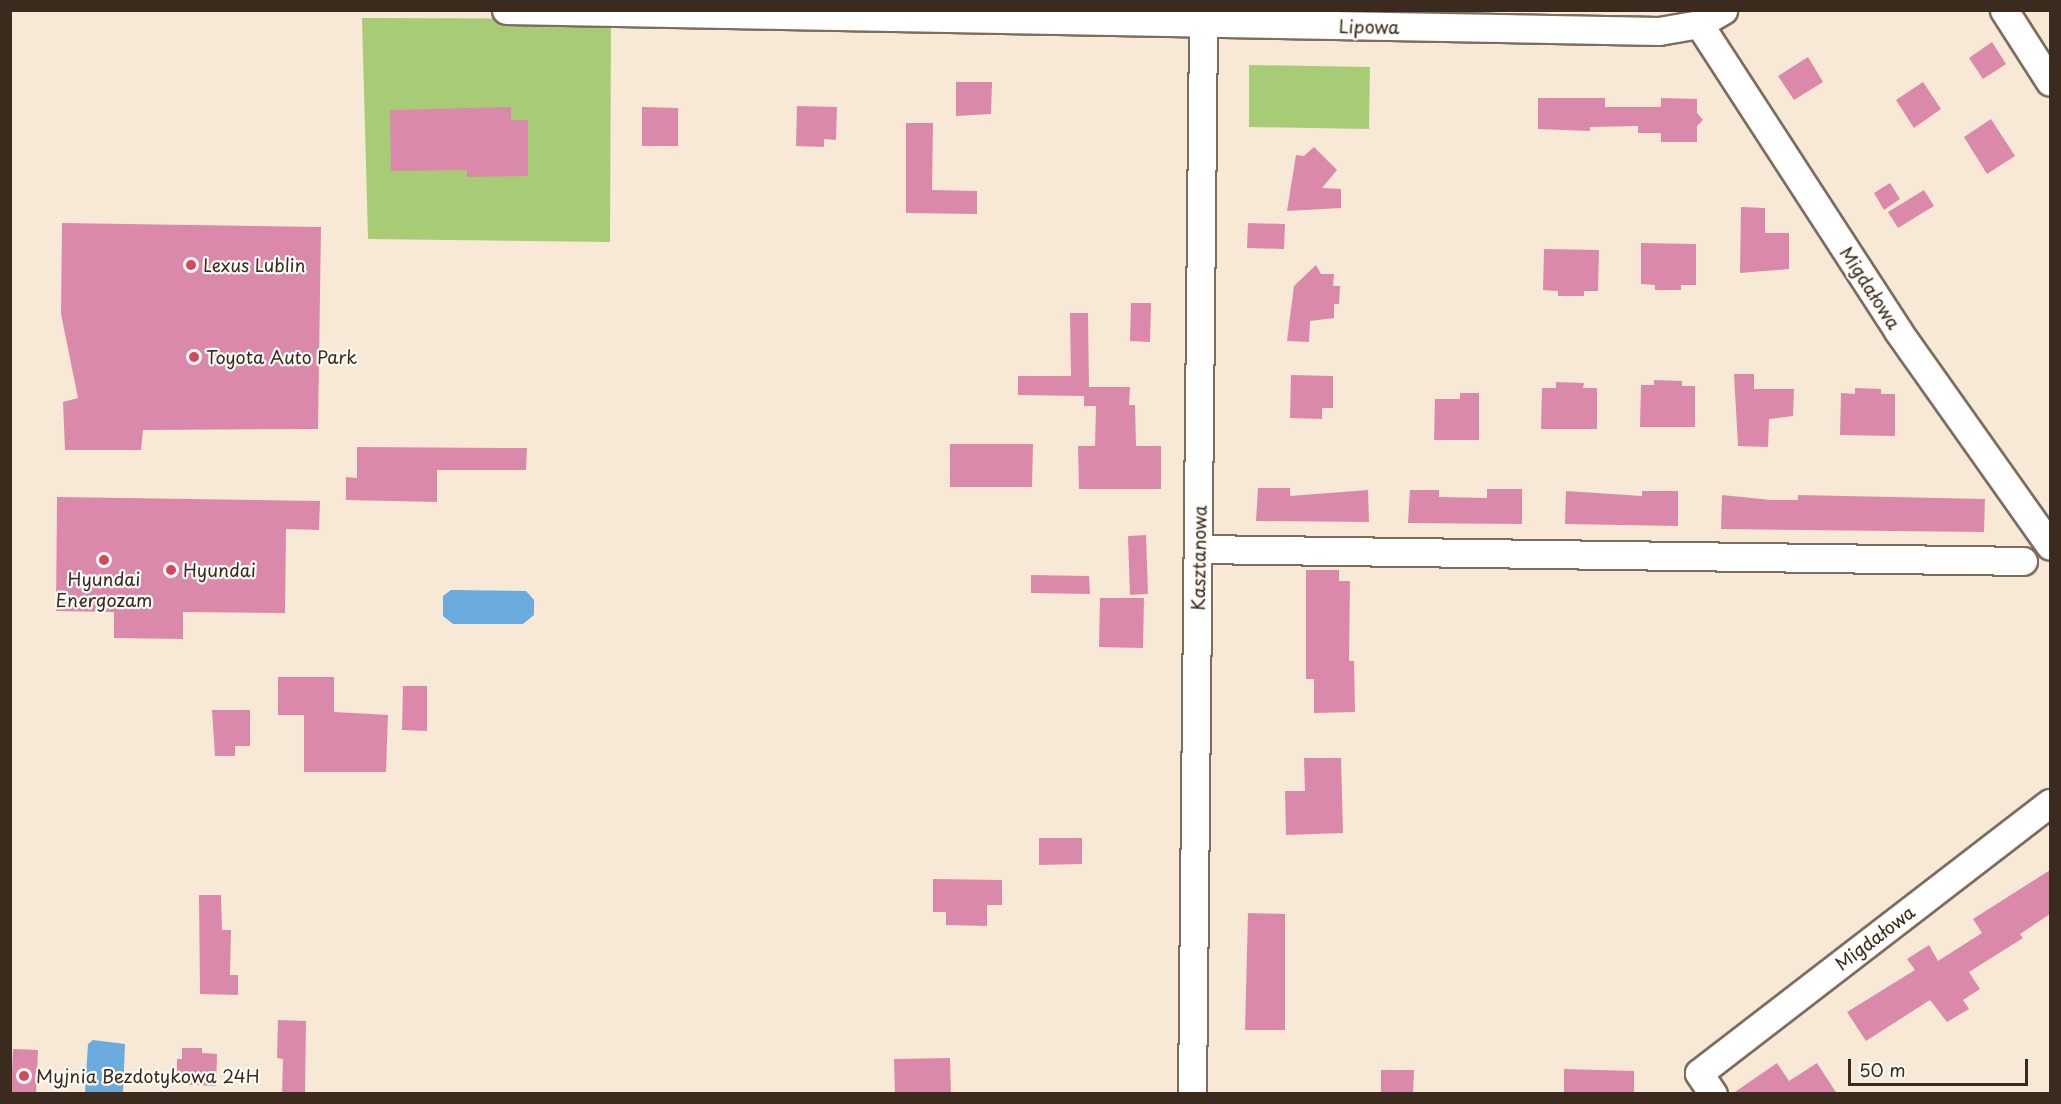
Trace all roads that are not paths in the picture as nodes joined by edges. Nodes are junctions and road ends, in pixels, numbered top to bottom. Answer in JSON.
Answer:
{"nodes":[{"id":1,"x":506,"y":10,"type":"edge"},
{"id":2,"x":1723,"y":10,"type":"edge"},
{"id":3,"x":2004,"y":10,"type":"edge"},
{"id":4,"x":1356,"y":19,"type":"edge"},
{"id":5,"x":1510,"y":19,"type":"edge"},
{"id":6,"x":1203,"y":22,"type":"junction"},
{"id":7,"x":1699,"y":24,"type":"junction"},
{"id":8,"x":2050,"y":82,"type":"edge"},
{"id":9,"x":2050,"y":546,"type":"edge"},
{"id":10,"x":1199,"y":549,"type":"junction"},
{"id":11,"x":2023,"y":561,"type":"dead end"},
{"id":12,"x":2050,"y":803,"type":"edge"},
{"id":13,"x":1706,"y":1083,"type":"edge"},
{"id":14,"x":1192,"y":1094,"type":"edge"}],
"edges":[{"from":1,"to":6,"type":"street","name":"Lipowa"},
{"from":2,"to":7,"type":"street","name":"Lipowa"},
{"from":3,"to":8,"type":"street"},
{"from":4,"to":5,"type":"street","name":"Lipowa"},
{"from":4,"to":6,"type":"street","name":"Lipowa"},
{"from":5,"to":7,"type":"street","name":"Lipowa"},
{"from":6,"to":10,"type":"street","name":"Kasztanowa"},
{"from":7,"to":9,"type":"street","name":"Migdałowa"},
{"from":10,"to":11,"type":"street"},
{"from":10,"to":14,"type":"street","name":"Kasztanowa"},
{"from":12,"to":13,"type":"street","name":"Migdałowa"}]}
